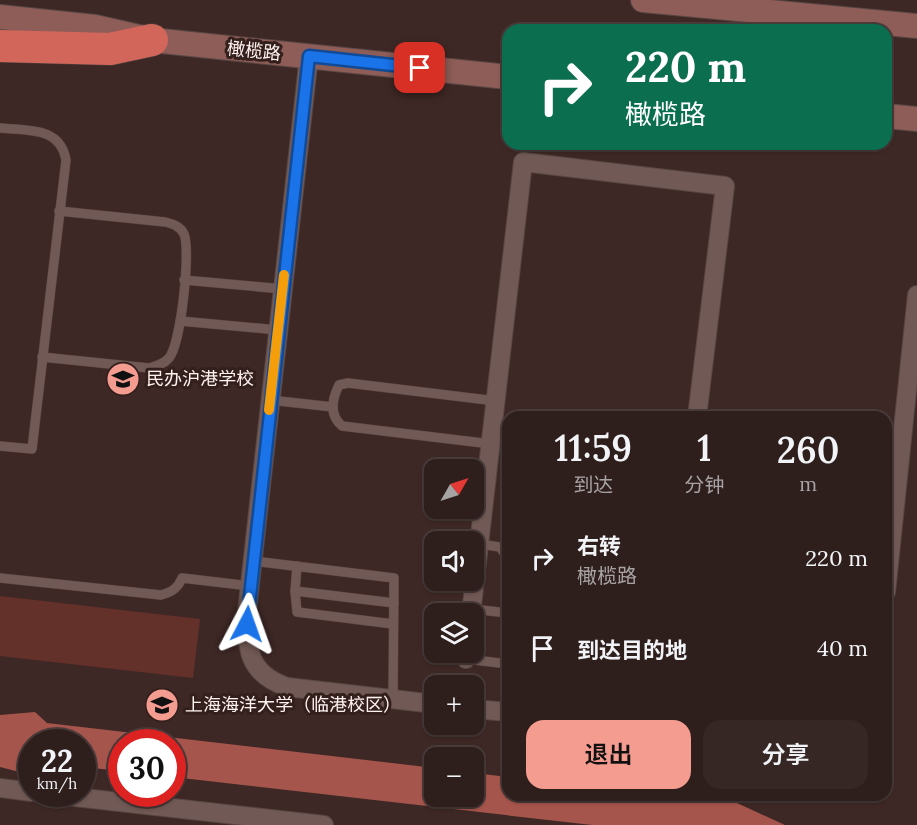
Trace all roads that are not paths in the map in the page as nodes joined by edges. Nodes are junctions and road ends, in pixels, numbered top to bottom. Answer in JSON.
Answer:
{"nodes":[{"id":1,"x":643,"y":0,"type":"edge"},
{"id":2,"x":0,"y":17,"type":"edge"},
{"id":3,"x":917,"y":26,"type":"edge"},
{"id":4,"x":152,"y":40,"type":"junction"},
{"id":5,"x":0,"y":46,"type":"edge"},
{"id":6,"x":309,"y":56,"type":"junction"},
{"id":7,"x":502,"y":76,"type":"edge"},
{"id":8,"x":892,"y":117,"type":"edge"},
{"id":9,"x":917,"y":119,"type":"edge"},
{"id":10,"x":0,"y":128,"type":"edge"},
{"id":11,"x":59,"y":212,"type":"junction"},
{"id":12,"x":184,"y":280,"type":"junction"},
{"id":13,"x":283,"y":289,"type":"junction"},
{"id":14,"x":917,"y":295,"type":"edge"},
{"id":15,"x":180,"y":321,"type":"junction"},
{"id":16,"x":278,"y":330,"type":"junction"},
{"id":17,"x":42,"y":357,"type":"junction"},
{"id":18,"x":912,"y":392,"type":"edge"},
{"id":19,"x":270,"y":400,"type":"junction"},
{"id":20,"x":495,"y":401,"type":"junction"},
{"id":21,"x":333,"y":407,"type":"junction"},
{"id":22,"x":698,"y":411,"type":"edge"},
{"id":23,"x":490,"y":444,"type":"junction"},
{"id":24,"x":0,"y":446,"type":"edge"},
{"id":25,"x":480,"y":531,"type":"edge"},
{"id":26,"x":484,"y":545,"type":"edge"},
{"id":27,"x":892,"y":546,"type":"edge"},
{"id":28,"x":502,"y":550,"type":"edge"},
{"id":29,"x":253,"y":561,"type":"junction"},
{"id":30,"x":297,"y":566,"type":"junction"},
{"id":31,"x":0,"y":578,"type":"edge"},
{"id":32,"x":250,"y":586,"type":"junction"},
{"id":33,"x":295,"y":591,"type":"junction"},
{"id":34,"x":394,"y":603,"type":"junction"},
{"id":35,"x":484,"y":612,"type":"edge"},
{"id":36,"x":502,"y":613,"type":"edge"},
{"id":37,"x":393,"y":624,"type":"junction"},
{"id":38,"x":484,"y":659,"type":"edge"},
{"id":39,"x":502,"y":663,"type":"edge"},
{"id":40,"x":393,"y":700,"type":"junction"},
{"id":41,"x":424,"y":703,"type":"edge"},
{"id":42,"x":484,"y":710,"type":"edge"},
{"id":43,"x":502,"y":711,"type":"edge"},
{"id":44,"x":0,"y":788,"type":"edge"},
{"id":45,"x":18,"y":790,"type":"edge"},
{"id":46,"x":96,"y":800,"type":"edge"},
{"id":47,"x":263,"y":822,"type":"edge"},
{"id":48,"x":324,"y":825,"type":"edge"}],
"edges":[{"from":1,"to":3,"type":"main road"},
{"from":2,"to":4,"type":"main road","name":"橄榄路"},
{"from":4,"to":5,"type":"highway"},
{"from":4,"to":6,"type":"main road","name":"橄榄路"},
{"from":6,"to":7,"type":"main road","name":"橄榄路"},
{"from":6,"to":13,"type":"street"},
{"from":8,"to":9,"type":"main road"},
{"from":10,"to":11,"type":"lane"},
{"from":11,"to":12,"type":"lane"},
{"from":11,"to":17,"type":"lane"},
{"from":12,"to":13,"type":"lane"},
{"from":12,"to":15,"type":"lane"},
{"from":13,"to":16,"type":"street"},
{"from":14,"to":18,"type":"street"},
{"from":15,"to":16,"type":"lane"},
{"from":15,"to":17,"type":"lane"},
{"from":16,"to":19,"type":"street"},
{"from":17,"to":24,"type":"lane"},
{"from":18,"to":27,"type":"street"},
{"from":19,"to":21,"type":"lane"},
{"from":19,"to":29,"type":"street"},
{"from":20,"to":21,"type":"lane"},
{"from":20,"to":22,"type":"street"},
{"from":20,"to":23,"type":"street"},
{"from":21,"to":23,"type":"lane"},
{"from":23,"to":25,"type":"street"},
{"from":26,"to":28,"type":"lane"},
{"from":29,"to":30,"type":"lane"},
{"from":29,"to":32,"type":"street"},
{"from":30,"to":33,"type":"lane"},
{"from":30,"to":34,"type":"lane"},
{"from":31,"to":32,"type":"lane"},
{"from":32,"to":40,"type":"street"},
{"from":33,"to":34,"type":"lane"},
{"from":33,"to":37,"type":"lane"},
{"from":34,"to":37,"type":"lane"},
{"from":35,"to":36,"type":"lane"},
{"from":37,"to":40,"type":"lane"},
{"from":38,"to":39,"type":"lane"},
{"from":40,"to":41,"type":"street"},
{"from":42,"to":43,"type":"street"},
{"from":44,"to":45,"type":"street"},
{"from":46,"to":47,"type":"street"},
{"from":47,"to":48,"type":"street"}]}
